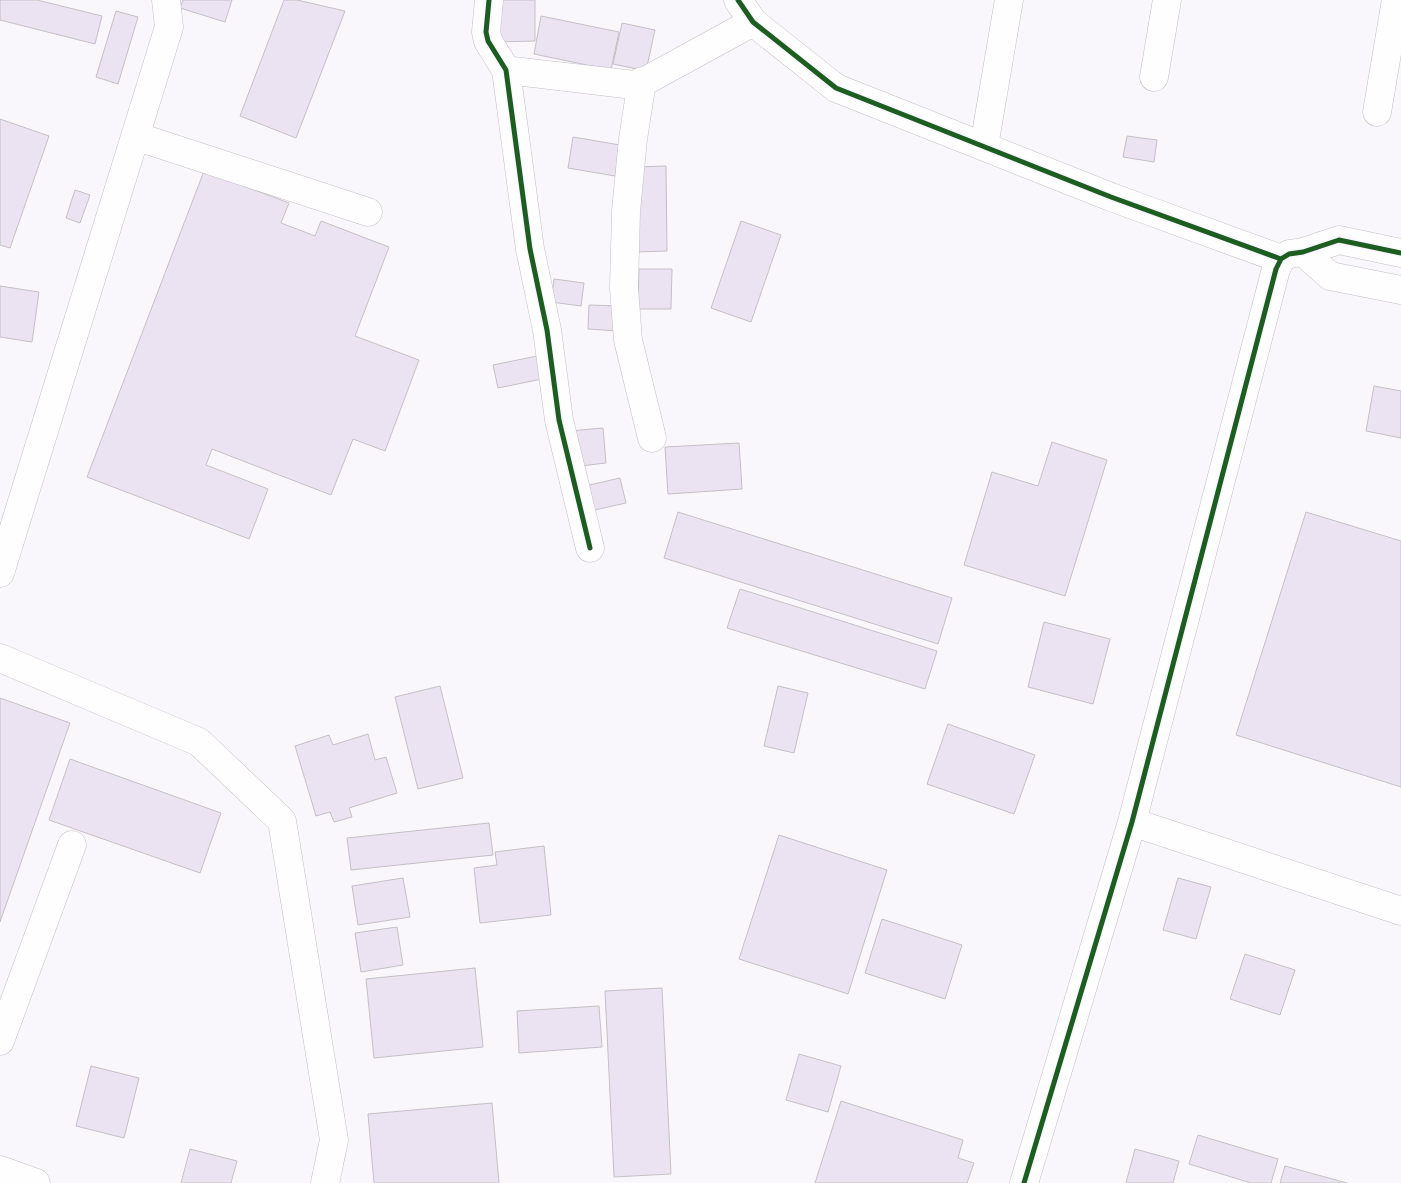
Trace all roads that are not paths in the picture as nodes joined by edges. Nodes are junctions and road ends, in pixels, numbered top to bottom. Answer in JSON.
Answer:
{"nodes":[{"id":1,"x":166,"y":0,"type":"edge"},
{"id":2,"x":489,"y":0,"type":"edge"},
{"id":3,"x":1009,"y":0,"type":"edge"},
{"id":4,"x":1167,"y":0,"type":"edge"},
{"id":5,"x":1396,"y":0,"type":"edge"},
{"id":6,"x":745,"y":11,"type":"edge"},
{"id":7,"x":506,"y":70,"type":"junction"},
{"id":8,"x":1154,"y":77,"type":"dead end"},
{"id":9,"x":642,"y":82,"type":"junction"},
{"id":10,"x":1377,"y":112,"type":"dead end"},
{"id":11,"x":135,"y":136,"type":"junction"},
{"id":12,"x":984,"y":146,"type":"junction"},
{"id":13,"x":368,"y":212,"type":"dead end"},
{"id":14,"x":1401,"y":253,"type":"edge"},
{"id":15,"x":1292,"y":256,"type":"junction"},
{"id":16,"x":1401,"y":290,"type":"edge"},
{"id":17,"x":652,"y":438,"type":"dead end"},
{"id":18,"x":590,"y":548,"type":"dead end"},
{"id":19,"x":0,"y":573,"type":"edge"},
{"id":20,"x":0,"y":658,"type":"edge"},
{"id":21,"x":1132,"y":822,"type":"junction"},
{"id":22,"x":72,"y":845,"type":"dead end"},
{"id":23,"x":1401,"y":911,"type":"edge"},
{"id":24,"x":0,"y":1041,"type":"edge"},
{"id":25,"x":0,"y":1170,"type":"edge"},
{"id":26,"x":36,"y":1183,"type":"edge"},
{"id":27,"x":325,"y":1183,"type":"edge"},
{"id":28,"x":1024,"y":1183,"type":"edge"}],
"edges":[{"from":1,"to":11,"type":"street"},
{"from":2,"to":7,"type":"street"},
{"from":3,"to":12,"type":"street"},
{"from":4,"to":8,"type":"street"},
{"from":5,"to":10,"type":"street"},
{"from":6,"to":9,"type":"street"},
{"from":6,"to":12,"type":"street"},
{"from":7,"to":9,"type":"street"},
{"from":7,"to":18,"type":"street"},
{"from":9,"to":17,"type":"street"},
{"from":11,"to":13,"type":"street"},
{"from":11,"to":19,"type":"street"},
{"from":12,"to":15,"type":"street"},
{"from":14,"to":15,"type":"street"},
{"from":15,"to":16,"type":"street"},
{"from":15,"to":21,"type":"street"},
{"from":20,"to":27,"type":"street"},
{"from":21,"to":23,"type":"street"},
{"from":21,"to":28,"type":"street"},
{"from":22,"to":24,"type":"street"},
{"from":25,"to":26,"type":"street"}]}
